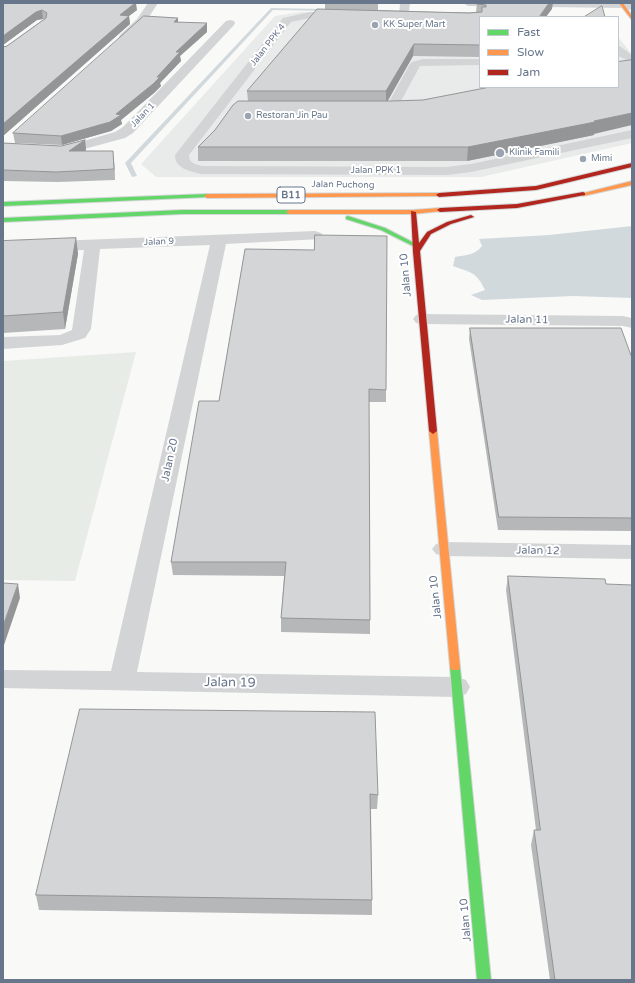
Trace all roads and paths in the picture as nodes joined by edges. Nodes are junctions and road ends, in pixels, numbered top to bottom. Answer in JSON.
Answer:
{"nodes":[{"id":1,"x":153,"y":3,"type":"edge"},
{"id":2,"x":468,"y":3,"type":"edge"},
{"id":3,"x":626,"y":5,"type":"edge"},
{"id":4,"x":350,"y":16,"type":"edge"},
{"id":5,"x":632,"y":19,"type":"edge"},
{"id":6,"x":230,"y":23,"type":"dead end"},
{"id":7,"x":117,"y":43,"type":"edge"},
{"id":8,"x":619,"y":50,"type":"edge"},
{"id":9,"x":632,"y":59,"type":"edge"},
{"id":10,"x":479,"y":62,"type":"edge"},
{"id":11,"x":404,"y":108,"type":"edge"},
{"id":12,"x":218,"y":109,"type":"junction"},
{"id":13,"x":233,"y":109,"type":"edge"},
{"id":14,"x":377,"y":109,"type":"edge"},
{"id":15,"x":391,"y":109,"type":"junction"},
{"id":16,"x":632,"y":134,"type":"edge"},
{"id":17,"x":5,"y":143,"type":"edge"},
{"id":18,"x":632,"y":165,"type":"edge"},
{"id":19,"x":632,"y":183,"type":"edge"},
{"id":20,"x":536,"y":188,"type":"junction"},
{"id":21,"x":268,"y":195,"type":"junction"},
{"id":22,"x":3,"y":204,"type":"edge"},
{"id":23,"x":517,"y":206,"type":"junction"},
{"id":24,"x":286,"y":211,"type":"junction"},
{"id":25,"x":412,"y":212,"type":"junction"},
{"id":26,"x":3,"y":220,"type":"edge"},
{"id":27,"x":315,"y":236,"type":"edge"},
{"id":28,"x":219,"y":239,"type":"junction"},
{"id":29,"x":93,"y":244,"type":"junction"},
{"id":30,"x":3,"y":248,"type":"edge"},
{"id":31,"x":416,"y":249,"type":"junction"},
{"id":32,"x":422,"y":319,"type":"junction"},
{"id":33,"x":632,"y":323,"type":"edge"},
{"id":34,"x":3,"y":343,"type":"edge"},
{"id":35,"x":444,"y":549,"type":"junction"},
{"id":36,"x":632,"y":552,"type":"edge"},
{"id":37,"x":3,"y":679,"type":"edge"},
{"id":38,"x":122,"y":681,"type":"junction"},
{"id":39,"x":457,"y":687,"type":"junction"},
{"id":40,"x":484,"y":980,"type":"edge"}],
"edges":[{"from":1,"to":7,"type":"street"},
{"from":2,"to":3,"type":"street"},
{"from":3,"to":5,"type":"main road"},
{"from":4,"to":12,"type":"street","name":"Jalan PPK 4"},
{"from":6,"to":17,"type":"street","name":"Jalan 1"},
{"from":8,"to":9,"type":"street"},
{"from":10,"to":15,"type":"street"},
{"from":11,"to":15,"type":"street"},
{"from":12,"to":13,"type":"street"},
{"from":12,"to":16,"type":"street","name":"Jalan PPK 1"},
{"from":14,"to":15,"type":"street"},
{"from":18,"to":20,"type":"main road","name":"Jalan Puchong","number":"B11"},
{"from":19,"to":23,"type":"main road","number":"B11"},
{"from":20,"to":21,"type":"main road","name":"Jalan Puchong","number":"B11"},
{"from":20,"to":25,"type":"main road"},
{"from":21,"to":22,"type":"main road","name":"Jalan Puchong","number":"B11"},
{"from":21,"to":25,"type":"main road"},
{"from":23,"to":25,"type":"main road","number":"B11"},
{"from":23,"to":31,"type":"main road"},
{"from":24,"to":25,"type":"main road","number":"B11"},
{"from":24,"to":26,"type":"main road","number":"B11"},
{"from":24,"to":31,"type":"main road"},
{"from":25,"to":31,"type":"main road","name":"Jalan 10"},
{"from":27,"to":28,"type":"street","name":"Jalan 9"},
{"from":28,"to":29,"type":"street","name":"Jalan 9"},
{"from":28,"to":38,"type":"street","name":"Jalan 20"},
{"from":29,"to":30,"type":"street","name":"Jalan 9"},
{"from":29,"to":34,"type":"street"},
{"from":31,"to":32,"type":"main road","name":"Jalan 10"},
{"from":32,"to":33,"type":"street","name":"Jalan 11"},
{"from":32,"to":35,"type":"main road","name":"Jalan 10"},
{"from":35,"to":36,"type":"street","name":"Jalan 12"},
{"from":35,"to":39,"type":"main road","name":"Jalan 10"},
{"from":37,"to":38,"type":"street","name":"Jalan 19"},
{"from":38,"to":39,"type":"street","name":"Jalan 19"},
{"from":39,"to":40,"type":"main road","name":"Jalan 10"}]}
